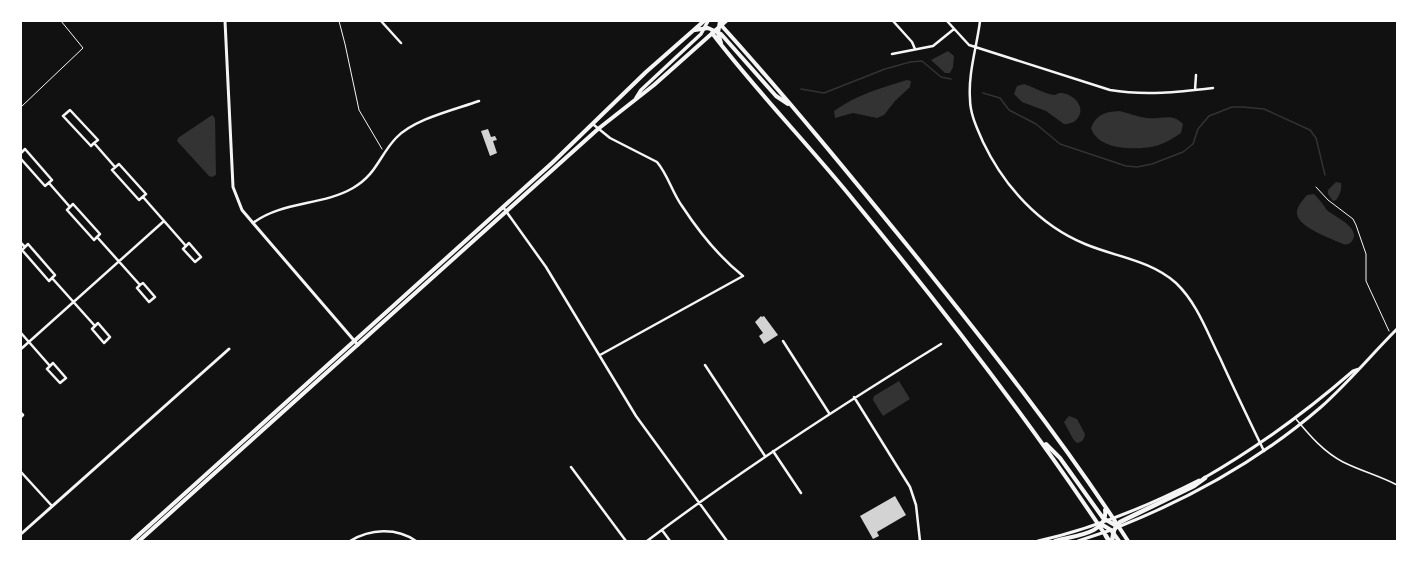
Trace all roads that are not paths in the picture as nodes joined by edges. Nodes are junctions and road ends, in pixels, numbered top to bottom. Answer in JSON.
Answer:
{"nodes":[{"id":1,"x":225,"y":21,"type":"edge"},
{"id":2,"x":381,"y":21,"type":"edge"},
{"id":3,"x":703,"y":21,"type":"edge"},
{"id":4,"x":708,"y":21,"type":"edge"},
{"id":5,"x":726,"y":21,"type":"edge"},
{"id":6,"x":893,"y":21,"type":"edge"},
{"id":7,"x":947,"y":21,"type":"edge"},
{"id":8,"x":980,"y":21,"type":"edge"},
{"id":9,"x":718,"y":26,"type":"edge"},
{"id":10,"x":707,"y":28,"type":"junction"},
{"id":11,"x":954,"y":29,"type":"junction"},
{"id":12,"x":694,"y":30,"type":"junction"},
{"id":13,"x":401,"y":43,"type":"dead end"},
{"id":14,"x":976,"y":48,"type":"junction"},
{"id":15,"x":915,"y":49,"type":"junction"},
{"id":16,"x":892,"y":54,"type":"dead end"},
{"id":17,"x":1196,"y":76,"type":"dead end"},
{"id":18,"x":1213,"y":88,"type":"dead end"},
{"id":19,"x":1195,"y":90,"type":"junction"},
{"id":20,"x":635,"y":99,"type":"junction"},
{"id":21,"x":479,"y":101,"type":"dead end"},
{"id":22,"x":790,"y":105,"type":"junction"},
{"id":23,"x":594,"y":125,"type":"junction"},
{"id":24,"x":598,"y":129,"type":"junction"},
{"id":25,"x":94,"y":143,"type":"junction"},
{"id":26,"x":21,"y":153,"type":"edge"},
{"id":27,"x":21,"y":159,"type":"edge"},
{"id":28,"x":115,"y":167,"type":"junction"},
{"id":29,"x":49,"y":183,"type":"junction"},
{"id":30,"x":143,"y":197,"type":"junction"},
{"id":31,"x":70,"y":207,"type":"junction"},
{"id":32,"x":503,"y":207,"type":"junction"},
{"id":33,"x":507,"y":211,"type":"junction"},
{"id":34,"x":164,"y":221,"type":"junction"},
{"id":35,"x":253,"y":224,"type":"junction"},
{"id":36,"x":97,"y":237,"type":"junction"},
{"id":37,"x":21,"y":243,"type":"edge"},
{"id":38,"x":186,"y":246,"type":"junction"},
{"id":39,"x":25,"y":247,"type":"junction"},
{"id":40,"x":119,"y":262,"type":"junction"},
{"id":41,"x":52,"y":278,"type":"junction"},
{"id":42,"x":140,"y":285,"type":"junction"},
{"id":43,"x":74,"y":302,"type":"junction"},
{"id":44,"x":95,"y":326,"type":"junction"},
{"id":45,"x":1397,"y":329,"type":"edge"},
{"id":46,"x":21,"y":333,"type":"edge"},
{"id":47,"x":354,"y":341,"type":"junction"},
{"id":48,"x":783,"y":341,"type":"dead end"},
{"id":49,"x":29,"y":342,"type":"junction"},
{"id":50,"x":941,"y":344,"type":"dead end"},
{"id":51,"x":358,"y":345,"type":"junction"},
{"id":52,"x":21,"y":349,"type":"edge"},
{"id":53,"x":229,"y":349,"type":"dead end"},
{"id":54,"x":600,"y":355,"type":"junction"},
{"id":55,"x":705,"y":365,"type":"dead end"},
{"id":56,"x":50,"y":366,"type":"junction"},
{"id":57,"x":1359,"y":368,"type":"junction"},
{"id":58,"x":854,"y":397,"type":"junction"},
{"id":59,"x":21,"y":413,"type":"edge"},
{"id":60,"x":829,"y":413,"type":"junction"},
{"id":61,"x":21,"y":417,"type":"edge"},
{"id":62,"x":1296,"y":419,"type":"junction"},
{"id":63,"x":1300,"y":424,"type":"junction"},
{"id":64,"x":1041,"y":440,"type":"junction"},
{"id":65,"x":1260,"y":444,"type":"junction"},
{"id":66,"x":773,"y":451,"type":"junction"},
{"id":67,"x":1264,"y":451,"type":"junction"},
{"id":68,"x":766,"y":456,"type":"junction"},
{"id":69,"x":571,"y":467,"type":"dead end"},
{"id":70,"x":21,"y":472,"type":"edge"},
{"id":71,"x":1205,"y":478,"type":"junction"},
{"id":72,"x":1397,"y":485,"type":"edge"},
{"id":73,"x":801,"y":493,"type":"dead end"},
{"id":74,"x":698,"y":502,"type":"junction"},
{"id":75,"x":1102,"y":504,"type":"junction"},
{"id":76,"x":52,"y":506,"type":"junction"},
{"id":77,"x":1112,"y":517,"type":"junction"},
{"id":78,"x":1105,"y":520,"type":"junction"},
{"id":79,"x":1097,"y":522,"type":"junction"},
{"id":80,"x":1115,"y":528,"type":"junction"},
{"id":81,"x":662,"y":530,"type":"junction"},
{"id":82,"x":1103,"y":530,"type":"junction"},
{"id":83,"x":21,"y":534,"type":"edge"},
{"id":84,"x":132,"y":541,"type":"edge"},
{"id":85,"x":139,"y":541,"type":"edge"},
{"id":86,"x":350,"y":541,"type":"edge"},
{"id":87,"x":416,"y":541,"type":"edge"},
{"id":88,"x":626,"y":541,"type":"edge"},
{"id":89,"x":647,"y":541,"type":"edge"},
{"id":90,"x":670,"y":541,"type":"edge"},
{"id":91,"x":728,"y":541,"type":"edge"},
{"id":92,"x":920,"y":541,"type":"edge"},
{"id":93,"x":1038,"y":541,"type":"edge"},
{"id":94,"x":1055,"y":541,"type":"edge"},
{"id":95,"x":1078,"y":541,"type":"edge"},
{"id":96,"x":1111,"y":541,"type":"edge"},
{"id":97,"x":1120,"y":541,"type":"edge"},
{"id":98,"x":1128,"y":541,"type":"edge"}],
"edges":[{"from":1,"to":35,"type":"street"},
{"from":2,"to":13,"type":"street"},
{"from":3,"to":10,"type":"main road"},
{"from":3,"to":12,"type":"main road"},
{"from":4,"to":10,"type":"main road"},
{"from":5,"to":9,"type":"main road"},
{"from":6,"to":15,"type":"street"},
{"from":7,"to":11,"type":"street"},
{"from":8,"to":14,"type":"street"},
{"from":9,"to":10,"type":"main road"},
{"from":9,"to":20,"type":"main road"},
{"from":9,"to":22,"type":"main road"},
{"from":9,"to":22,"type":"main road"},
{"from":9,"to":64,"type":"main road"},
{"from":10,"to":12,"type":"main road"},
{"from":10,"to":20,"type":"main road"},
{"from":11,"to":14,"type":"street"},
{"from":11,"to":15,"type":"street"},
{"from":12,"to":23,"type":"main road"},
{"from":14,"to":19,"type":"street"},
{"from":14,"to":65,"type":"street"},
{"from":15,"to":16,"type":"street"},
{"from":17,"to":19,"type":"street"},
{"from":18,"to":19,"type":"street"},
{"from":20,"to":24,"type":"main road"},
{"from":21,"to":35,"type":"street"},
{"from":22,"to":75,"type":"main road"},
{"from":23,"to":24,"type":"street"},
{"from":23,"to":32,"type":"main road"},
{"from":24,"to":33,"type":"main road"},
{"from":24,"to":54,"type":"street"},
{"from":25,"to":25,"type":"street"},
{"from":25,"to":28,"type":"street"},
{"from":26,"to":29,"type":"street"},
{"from":27,"to":29,"type":"street"},
{"from":28,"to":30,"type":"street"},
{"from":28,"to":30,"type":"street"},
{"from":29,"to":31,"type":"street"},
{"from":30,"to":34,"type":"street"},
{"from":31,"to":36,"type":"street"},
{"from":31,"to":36,"type":"street"},
{"from":32,"to":33,"type":"street"},
{"from":32,"to":47,"type":"main road"},
{"from":33,"to":51,"type":"main road"},
{"from":33,"to":54,"type":"street"},
{"from":34,"to":38,"type":"street"},
{"from":34,"to":40,"type":"street"},
{"from":35,"to":47,"type":"street"},
{"from":36,"to":40,"type":"street"},
{"from":37,"to":39,"type":"street"},
{"from":38,"to":38,"type":"street"},
{"from":39,"to":41,"type":"street"},
{"from":39,"to":41,"type":"street"},
{"from":40,"to":42,"type":"street"},
{"from":40,"to":43,"type":"street"},
{"from":41,"to":43,"type":"street"},
{"from":42,"to":42,"type":"street"},
{"from":43,"to":44,"type":"street"},
{"from":43,"to":49,"type":"street"},
{"from":44,"to":44,"type":"street"},
{"from":45,"to":57,"type":"street"},
{"from":46,"to":49,"type":"street"},
{"from":47,"to":51,"type":"street"},
{"from":47,"to":84,"type":"main road"},
{"from":48,"to":60,"type":"street"},
{"from":49,"to":52,"type":"street"},
{"from":49,"to":56,"type":"street"},
{"from":50,"to":58,"type":"street"},
{"from":51,"to":85,"type":"main road"},
{"from":53,"to":76,"type":"street"},
{"from":54,"to":74,"type":"street"},
{"from":55,"to":68,"type":"street"},
{"from":56,"to":56,"type":"street"},
{"from":57,"to":62,"type":"street"},
{"from":57,"to":63,"type":"street"},
{"from":58,"to":60,"type":"street"},
{"from":58,"to":92,"type":"street"},
{"from":59,"to":61,"type":"street"},
{"from":60,"to":66,"type":"street"},
{"from":62,"to":63,"type":"lane"},
{"from":62,"to":65,"type":"street"},
{"from":63,"to":67,"type":"street"},
{"from":63,"to":72,"type":"lane"},
{"from":64,"to":78,"type":"main road"},
{"from":64,"to":79,"type":"main road"},
{"from":65,"to":67,"type":"street"},
{"from":65,"to":71,"type":"street"},
{"from":66,"to":68,"type":"street"},
{"from":66,"to":73,"type":"street"},
{"from":67,"to":80,"type":"street"},
{"from":68,"to":74,"type":"street"},
{"from":69,"to":88,"type":"street"},
{"from":70,"to":76,"type":"street"},
{"from":71,"to":77,"type":"street"},
{"from":71,"to":80,"type":"highway"},
{"from":74,"to":81,"type":"street"},
{"from":74,"to":91,"type":"street"},
{"from":75,"to":77,"type":"main road"},
{"from":75,"to":78,"type":"main road"},
{"from":76,"to":83,"type":"street"},
{"from":77,"to":78,"type":"street"},
{"from":77,"to":80,"type":"main road"},
{"from":78,"to":79,"type":"street"},
{"from":78,"to":80,"type":"main road"},
{"from":78,"to":82,"type":"main road"},
{"from":79,"to":82,"type":"main road"},
{"from":79,"to":93,"type":"street"},
{"from":80,"to":82,"type":"main road"},
{"from":80,"to":82,"type":"street"},
{"from":80,"to":96,"type":"highway"},
{"from":80,"to":97,"type":"main road"},
{"from":80,"to":98,"type":"main road"},
{"from":81,"to":89,"type":"street"},
{"from":81,"to":90,"type":"street"},
{"from":82,"to":94,"type":"main road"},
{"from":82,"to":95,"type":"street"},
{"from":82,"to":96,"type":"highway"},
{"from":86,"to":87,"type":"street"}]}
